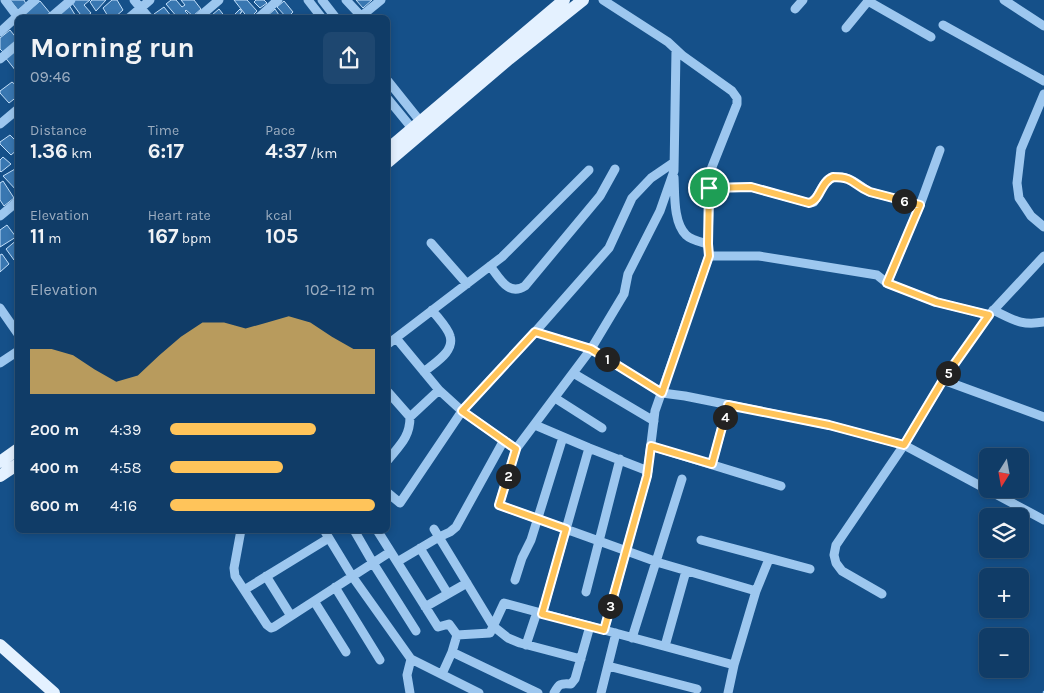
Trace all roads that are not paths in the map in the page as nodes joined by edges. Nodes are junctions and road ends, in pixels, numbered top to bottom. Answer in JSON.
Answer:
{"nodes":[{"id":1,"x":5,"y":0,"type":"edge"},
{"id":2,"x":35,"y":0,"type":"edge"},
{"id":3,"x":72,"y":0,"type":"edge"},
{"id":4,"x":134,"y":0,"type":"edge"},
{"id":5,"x":150,"y":0,"type":"edge"},
{"id":6,"x":219,"y":0,"type":"edge"},
{"id":7,"x":278,"y":0,"type":"edge"},
{"id":8,"x":308,"y":0,"type":"edge"},
{"id":9,"x":322,"y":0,"type":"edge"},
{"id":10,"x":346,"y":0,"type":"edge"},
{"id":11,"x":381,"y":0,"type":"edge"},
{"id":12,"x":564,"y":0,"type":"edge"},
{"id":13,"x":583,"y":0,"type":"edge"},
{"id":14,"x":603,"y":0,"type":"edge"},
{"id":15,"x":803,"y":0,"type":"edge"},
{"id":16,"x":1004,"y":0,"type":"edge"},
{"id":17,"x":869,"y":1,"type":"edge"},
{"id":18,"x":140,"y":8,"type":"junction"},
{"id":19,"x":795,"y":9,"type":"dead end"},
{"id":20,"x":16,"y":15,"type":"edge"},
{"id":21,"x":18,"y":15,"type":"edge"},
{"id":22,"x":54,"y":15,"type":"edge"},
{"id":23,"x":132,"y":15,"type":"edge"},
{"id":24,"x":146,"y":15,"type":"edge"},
{"id":25,"x":202,"y":15,"type":"edge"},
{"id":26,"x":261,"y":15,"type":"edge"},
{"id":27,"x":316,"y":15,"type":"edge"},
{"id":28,"x":334,"y":15,"type":"edge"},
{"id":29,"x":358,"y":15,"type":"edge"},
{"id":30,"x":362,"y":15,"type":"edge"},
{"id":31,"x":15,"y":18,"type":"edge"},
{"id":32,"x":943,"y":25,"type":"dead end"},
{"id":33,"x":1044,"y":26,"type":"edge"},
{"id":34,"x":846,"y":28,"type":"dead end"},
{"id":35,"x":0,"y":32,"type":"edge"},
{"id":36,"x":931,"y":37,"type":"dead end"},
{"id":37,"x":15,"y":46,"type":"edge"},
{"id":38,"x":676,"y":50,"type":"junction"},
{"id":39,"x":0,"y":59,"type":"edge"},
{"id":40,"x":1044,"y":81,"type":"edge"},
{"id":41,"x":390,"y":84,"type":"edge"},
{"id":42,"x":396,"y":92,"type":"junction"},
{"id":43,"x":1044,"y":94,"type":"edge"},
{"id":44,"x":390,"y":97,"type":"edge"},
{"id":45,"x":390,"y":101,"type":"edge"},
{"id":46,"x":15,"y":112,"type":"edge"},
{"id":47,"x":0,"y":124,"type":"edge"},
{"id":48,"x":420,"y":129,"type":"junction"},
{"id":49,"x":390,"y":148,"type":"edge"},
{"id":50,"x":940,"y":150,"type":"dead end"},
{"id":51,"x":390,"y":160,"type":"edge"},
{"id":52,"x":673,"y":167,"type":"junction"},
{"id":53,"x":615,"y":169,"type":"dead end"},
{"id":54,"x":589,"y":170,"type":"dead end"},
{"id":55,"x":709,"y":188,"type":"junction"},
{"id":56,"x":920,"y":205,"type":"junction"},
{"id":57,"x":15,"y":207,"type":"edge"},
{"id":58,"x":0,"y":216,"type":"edge"},
{"id":59,"x":1044,"y":227,"type":"edge"},
{"id":60,"x":431,"y":242,"type":"dead end"},
{"id":61,"x":708,"y":244,"type":"junction"},
{"id":62,"x":709,"y":256,"type":"junction"},
{"id":63,"x":1044,"y":256,"type":"edge"},
{"id":64,"x":490,"y":266,"type":"junction"},
{"id":65,"x":887,"y":283,"type":"junction"},
{"id":66,"x":467,"y":284,"type":"junction"},
{"id":67,"x":432,"y":310,"type":"junction"},
{"id":68,"x":1,"y":312,"type":"edge"},
{"id":69,"x":991,"y":312,"type":"junction"},
{"id":70,"x":1044,"y":322,"type":"edge"},
{"id":71,"x":15,"y":330,"type":"edge"},
{"id":72,"x":535,"y":332,"type":"junction"},
{"id":73,"x":396,"y":338,"type":"junction"},
{"id":74,"x":390,"y":342,"type":"edge"},
{"id":75,"x":591,"y":349,"type":"junction"},
{"id":76,"x":15,"y":353,"type":"edge"},
{"id":77,"x":0,"y":362,"type":"edge"},
{"id":78,"x":424,"y":372,"type":"junction"},
{"id":79,"x":573,"y":373,"type":"junction"},
{"id":80,"x":943,"y":380,"type":"junction"},
{"id":81,"x":439,"y":390,"type":"junction"},
{"id":82,"x":662,"y":393,"type":"junction"},
{"id":83,"x":390,"y":394,"type":"edge"},
{"id":84,"x":555,"y":398,"type":"junction"},
{"id":85,"x":728,"y":405,"type":"junction"},
{"id":86,"x":462,"y":411,"type":"junction"},
{"id":87,"x":410,"y":417,"type":"junction"},
{"id":88,"x":1044,"y":417,"type":"edge"},
{"id":89,"x":654,"y":421,"type":"junction"},
{"id":90,"x":535,"y":425,"type":"junction"},
{"id":91,"x":602,"y":428,"type":"dead end"},
{"id":92,"x":563,"y":437,"type":"junction"},
{"id":93,"x":504,"y":440,"type":"junction"},
{"id":94,"x":904,"y":445,"type":"junction"},
{"id":95,"x":651,"y":446,"type":"junction"},
{"id":96,"x":589,"y":448,"type":"junction"},
{"id":97,"x":516,"y":449,"type":"junction"},
{"id":98,"x":15,"y":451,"type":"edge"},
{"id":99,"x":390,"y":457,"type":"edge"},
{"id":100,"x":620,"y":459,"type":"junction"},
{"id":101,"x":0,"y":462,"type":"edge"},
{"id":102,"x":712,"y":464,"type":"junction"},
{"id":103,"x":15,"y":466,"type":"edge"},
{"id":104,"x":648,"y":470,"type":"junction"},
{"id":105,"x":0,"y":476,"type":"edge"},
{"id":106,"x":682,"y":479,"type":"dead end"},
{"id":107,"x":781,"y":486,"type":"dead end"},
{"id":108,"x":390,"y":495,"type":"edge"},
{"id":109,"x":537,"y":519,"type":"junction"},
{"id":110,"x":1044,"y":520,"type":"edge"},
{"id":111,"x":566,"y":529,"type":"junction"},
{"id":112,"x":240,"y":533,"type":"edge"},
{"id":113,"x":356,"y":533,"type":"edge"},
{"id":114,"x":379,"y":533,"type":"edge"},
{"id":115,"x":436,"y":533,"type":"junction"},
{"id":116,"x":326,"y":534,"type":"edge"},
{"id":117,"x":702,"y":540,"type":"dead end"},
{"id":118,"x":599,"y":542,"type":"junction"},
{"id":119,"x":420,"y":548,"type":"junction"},
{"id":120,"x":625,"y":551,"type":"junction"},
{"id":121,"x":390,"y":552,"type":"junction"},
{"id":122,"x":769,"y":558,"type":"junction"},
{"id":123,"x":397,"y":562,"type":"junction"},
{"id":124,"x":656,"y":562,"type":"junction"},
{"id":125,"x":373,"y":563,"type":"junction"},
{"id":126,"x":810,"y":570,"type":"dead end"},
{"id":127,"x":686,"y":571,"type":"junction"},
{"id":128,"x":266,"y":576,"type":"junction"},
{"id":129,"x":352,"y":576,"type":"junction"},
{"id":130,"x":515,"y":580,"type":"dead end"},
{"id":131,"x":467,"y":583,"type":"junction"},
{"id":132,"x":335,"y":587,"type":"junction"},
{"id":133,"x":244,"y":590,"type":"junction"},
{"id":134,"x":756,"y":591,"type":"junction"},
{"id":135,"x":586,"y":592,"type":"dead end"},
{"id":136,"x":448,"y":594,"type":"junction"},
{"id":137,"x":882,"y":594,"type":"dead end"},
{"id":138,"x":314,"y":601,"type":"junction"},
{"id":139,"x":425,"y":607,"type":"junction"},
{"id":140,"x":539,"y":613,"type":"junction"},
{"id":141,"x":291,"y":616,"type":"junction"},
{"id":142,"x":494,"y":626,"type":"junction"},
{"id":143,"x":590,"y":626,"type":"junction"},
{"id":144,"x":604,"y":630,"type":"junction"},
{"id":145,"x":416,"y":631,"type":"dead end"},
{"id":146,"x":616,"y":633,"type":"junction"},
{"id":147,"x":457,"y":635,"type":"junction"},
{"id":148,"x":632,"y":638,"type":"junction"},
{"id":149,"x":0,"y":645,"type":"edge"},
{"id":150,"x":526,"y":645,"type":"junction"},
{"id":151,"x":664,"y":646,"type":"junction"},
{"id":152,"x":346,"y":652,"type":"dead end"},
{"id":153,"x":452,"y":652,"type":"junction"},
{"id":154,"x":411,"y":659,"type":"junction"},
{"id":155,"x":580,"y":659,"type":"junction"},
{"id":156,"x":380,"y":660,"type":"dead end"},
{"id":157,"x":734,"y":665,"type":"junction"},
{"id":158,"x":608,"y":666,"type":"junction"},
{"id":159,"x":442,"y":674,"type":"junction"},
{"id":160,"x":696,"y":689,"type":"dead end"},
{"id":161,"x":54,"y":693,"type":"edge"},
{"id":162,"x":410,"y":693,"type":"edge"},
{"id":163,"x":480,"y":693,"type":"edge"},
{"id":164,"x":538,"y":693,"type":"edge"},
{"id":165,"x":554,"y":693,"type":"edge"},
{"id":166,"x":601,"y":693,"type":"edge"},
{"id":167,"x":728,"y":693,"type":"edge"}],
"edges":[{"from":1,"to":20,"type":"street"},
{"from":2,"to":21,"type":"street"},
{"from":3,"to":22,"type":"street"},
{"from":4,"to":18,"type":"street"},
{"from":5,"to":18,"type":"street"},
{"from":6,"to":25,"type":"street"},
{"from":7,"to":26,"type":"street"},
{"from":8,"to":27,"type":"street"},
{"from":9,"to":28,"type":"street"},
{"from":10,"to":29,"type":"street"},
{"from":11,"to":30,"type":"street"},
{"from":12,"to":48,"type":"main road"},
{"from":13,"to":48,"type":"main road"},
{"from":14,"to":38,"type":"street"},
{"from":15,"to":19,"type":"street"},
{"from":16,"to":33,"type":"street"},
{"from":17,"to":34,"type":"street"},
{"from":17,"to":36,"type":"street"},
{"from":18,"to":23,"type":"street"},
{"from":18,"to":24,"type":"street"},
{"from":31,"to":35,"type":"street"},
{"from":32,"to":40,"type":"street"},
{"from":37,"to":39,"type":"street"},
{"from":38,"to":52,"type":"street"},
{"from":38,"to":55,"type":"street"},
{"from":41,"to":42,"type":"street"},
{"from":42,"to":44,"type":"street"},
{"from":42,"to":48,"type":"street"},
{"from":43,"to":59,"type":"street"},
{"from":45,"to":48,"type":"street"},
{"from":46,"to":47,"type":"street"},
{"from":48,"to":49,"type":"main road"},
{"from":48,"to":51,"type":"main road"},
{"from":50,"to":56,"type":"street"},
{"from":52,"to":61,"type":"street"},
{"from":52,"to":72,"type":"street"},
{"from":52,"to":75,"type":"street"},
{"from":53,"to":64,"type":"street"},
{"from":54,"to":64,"type":"street"},
{"from":55,"to":56,"type":"street"},
{"from":55,"to":61,"type":"street"},
{"from":56,"to":65,"type":"street"},
{"from":57,"to":58,"type":"street"},
{"from":60,"to":66,"type":"street"},
{"from":61,"to":62,"type":"street"},
{"from":62,"to":65,"type":"street"},
{"from":62,"to":82,"type":"street"},
{"from":63,"to":69,"type":"street"},
{"from":64,"to":66,"type":"street"},
{"from":65,"to":69,"type":"street"},
{"from":66,"to":67,"type":"street"},
{"from":67,"to":73,"type":"street"},
{"from":67,"to":78,"type":"street"},
{"from":68,"to":71,"type":"street"},
{"from":69,"to":70,"type":"street"},
{"from":69,"to":80,"type":"street"},
{"from":72,"to":75,"type":"street"},
{"from":72,"to":86,"type":"street"},
{"from":73,"to":74,"type":"street"},
{"from":73,"to":78,"type":"street"},
{"from":75,"to":79,"type":"street"},
{"from":75,"to":82,"type":"street"},
{"from":76,"to":77,"type":"street"},
{"from":78,"to":81,"type":"street"},
{"from":79,"to":84,"type":"street"},
{"from":79,"to":89,"type":"street"},
{"from":80,"to":88,"type":"street"},
{"from":80,"to":94,"type":"street"},
{"from":81,"to":86,"type":"street"},
{"from":81,"to":87,"type":"street"},
{"from":82,"to":85,"type":"street"},
{"from":82,"to":89,"type":"street"},
{"from":83,"to":87,"type":"street"},
{"from":84,"to":90,"type":"street"},
{"from":84,"to":91,"type":"street"},
{"from":85,"to":94,"type":"street"},
{"from":85,"to":102,"type":"street"},
{"from":86,"to":93,"type":"street"},
{"from":86,"to":108,"type":"street"},
{"from":87,"to":99,"type":"street"},
{"from":89,"to":95,"type":"street"},
{"from":90,"to":92,"type":"street"},
{"from":90,"to":97,"type":"street"},
{"from":92,"to":96,"type":"street"},
{"from":92,"to":109,"type":"street"},
{"from":93,"to":97,"type":"street"},
{"from":93,"to":115,"type":"street"},
{"from":94,"to":110,"type":"street"},
{"from":94,"to":137,"type":"street"},
{"from":95,"to":102,"type":"street"},
{"from":95,"to":104,"type":"street"},
{"from":96,"to":100,"type":"street"},
{"from":96,"to":111,"type":"street"},
{"from":97,"to":109,"type":"street"},
{"from":98,"to":101,"type":"main road"},
{"from":100,"to":104,"type":"street"},
{"from":100,"to":118,"type":"street"},
{"from":102,"to":107,"type":"street"},
{"from":103,"to":105,"type":"main road"},
{"from":104,"to":120,"type":"street"},
{"from":106,"to":124,"type":"street"},
{"from":109,"to":111,"type":"street"},
{"from":109,"to":130,"type":"street"},
{"from":111,"to":118,"type":"street"},
{"from":111,"to":140,"type":"street"},
{"from":112,"to":133,"type":"street"},
{"from":113,"to":125,"type":"street"},
{"from":114,"to":121,"type":"street"},
{"from":115,"to":119,"type":"street"},
{"from":115,"to":131,"type":"street"},
{"from":116,"to":128,"type":"street"},
{"from":116,"to":129,"type":"street"},
{"from":117,"to":122,"type":"street"},
{"from":118,"to":120,"type":"street"},
{"from":118,"to":135,"type":"street"},
{"from":119,"to":123,"type":"street"},
{"from":119,"to":136,"type":"street"},
{"from":120,"to":124,"type":"street"},
{"from":120,"to":144,"type":"street"},
{"from":121,"to":123,"type":"street"},
{"from":121,"to":125,"type":"street"},
{"from":122,"to":126,"type":"street"},
{"from":122,"to":134,"type":"street"},
{"from":123,"to":139,"type":"street"},
{"from":124,"to":127,"type":"street"},
{"from":124,"to":148,"type":"street"},
{"from":125,"to":129,"type":"street"},
{"from":125,"to":145,"type":"street"},
{"from":127,"to":134,"type":"street"},
{"from":127,"to":151,"type":"street"},
{"from":128,"to":133,"type":"street"},
{"from":128,"to":141,"type":"street"},
{"from":129,"to":132,"type":"street"},
{"from":129,"to":154,"type":"street"},
{"from":131,"to":136,"type":"street"},
{"from":131,"to":142,"type":"street"},
{"from":132,"to":138,"type":"street"},
{"from":132,"to":156,"type":"street"},
{"from":133,"to":141,"type":"street"},
{"from":134,"to":157,"type":"street"},
{"from":136,"to":139,"type":"street"},
{"from":138,"to":141,"type":"street"},
{"from":138,"to":152,"type":"street"},
{"from":139,"to":147,"type":"street"},
{"from":140,"to":142,"type":"street"},
{"from":140,"to":143,"type":"street"},
{"from":140,"to":150,"type":"street"},
{"from":142,"to":147,"type":"street"},
{"from":142,"to":150,"type":"street"},
{"from":143,"to":144,"type":"street"},
{"from":143,"to":155,"type":"street"},
{"from":144,"to":146,"type":"street"},
{"from":146,"to":148,"type":"street"},
{"from":146,"to":158,"type":"street"},
{"from":147,"to":153,"type":"street"},
{"from":148,"to":151,"type":"street"},
{"from":149,"to":161,"type":"main road"},
{"from":150,"to":155,"type":"street"},
{"from":151,"to":157,"type":"street"},
{"from":153,"to":159,"type":"street"},
{"from":153,"to":164,"type":"street"},
{"from":154,"to":159,"type":"street"},
{"from":154,"to":162,"type":"street"},
{"from":155,"to":165,"type":"street"},
{"from":157,"to":167,"type":"street"},
{"from":158,"to":160,"type":"street"},
{"from":158,"to":166,"type":"street"},
{"from":159,"to":163,"type":"street"}]}
